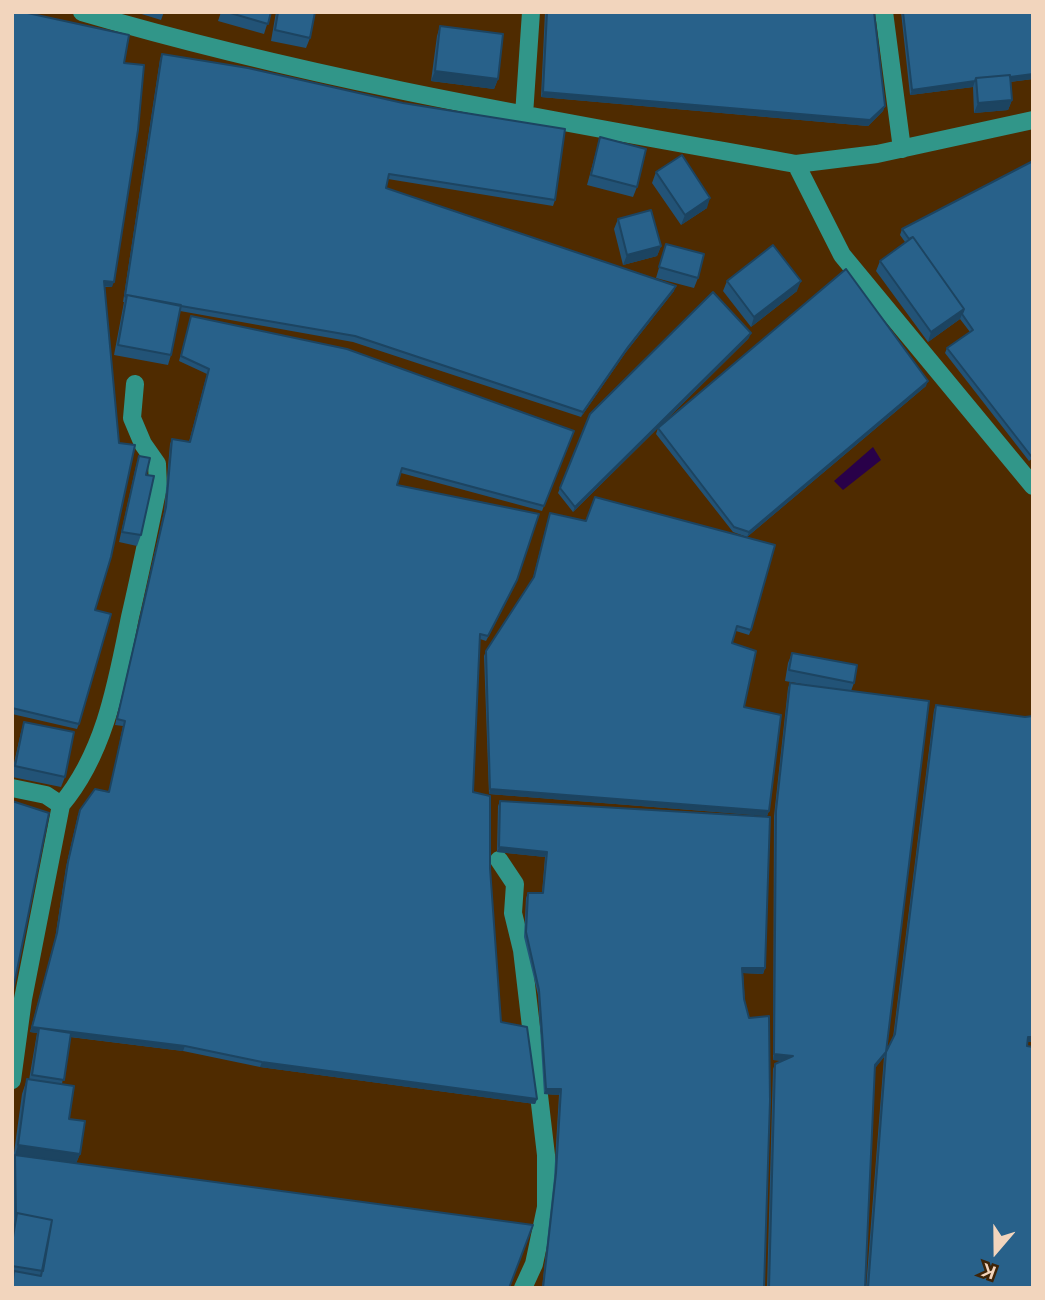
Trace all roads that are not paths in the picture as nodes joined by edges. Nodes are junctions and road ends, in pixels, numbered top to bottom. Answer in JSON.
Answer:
{"nodes":[{"id":1,"x":82,"y":12,"type":"edge"},
{"id":2,"x":531,"y":12,"type":"edge"},
{"id":3,"x":884,"y":12,"type":"edge"},
{"id":4,"x":524,"y":115,"type":"junction"},
{"id":5,"x":1033,"y":120,"type":"edge"},
{"id":6,"x":902,"y":149,"type":"junction"},
{"id":7,"x":796,"y":164,"type":"junction"},
{"id":8,"x":135,"y":384,"type":"dead end"},
{"id":9,"x":1033,"y":486,"type":"edge"},
{"id":10,"x":12,"y":788,"type":"edge"},
{"id":11,"x":61,"y":805,"type":"junction"},
{"id":12,"x":499,"y":860,"type":"dead end"},
{"id":13,"x":12,"y":1080,"type":"edge"},
{"id":14,"x":523,"y":1288,"type":"edge"}],
"edges":[{"from":1,"to":4,"type":"street"},
{"from":2,"to":4,"type":"street"},
{"from":3,"to":6,"type":"street"},
{"from":4,"to":7,"type":"street"},
{"from":5,"to":6,"type":"street"},
{"from":6,"to":7,"type":"street"},
{"from":7,"to":9,"type":"street"},
{"from":8,"to":11,"type":"street"},
{"from":10,"to":11,"type":"street"},
{"from":11,"to":13,"type":"street"},
{"from":12,"to":14,"type":"street"}]}
